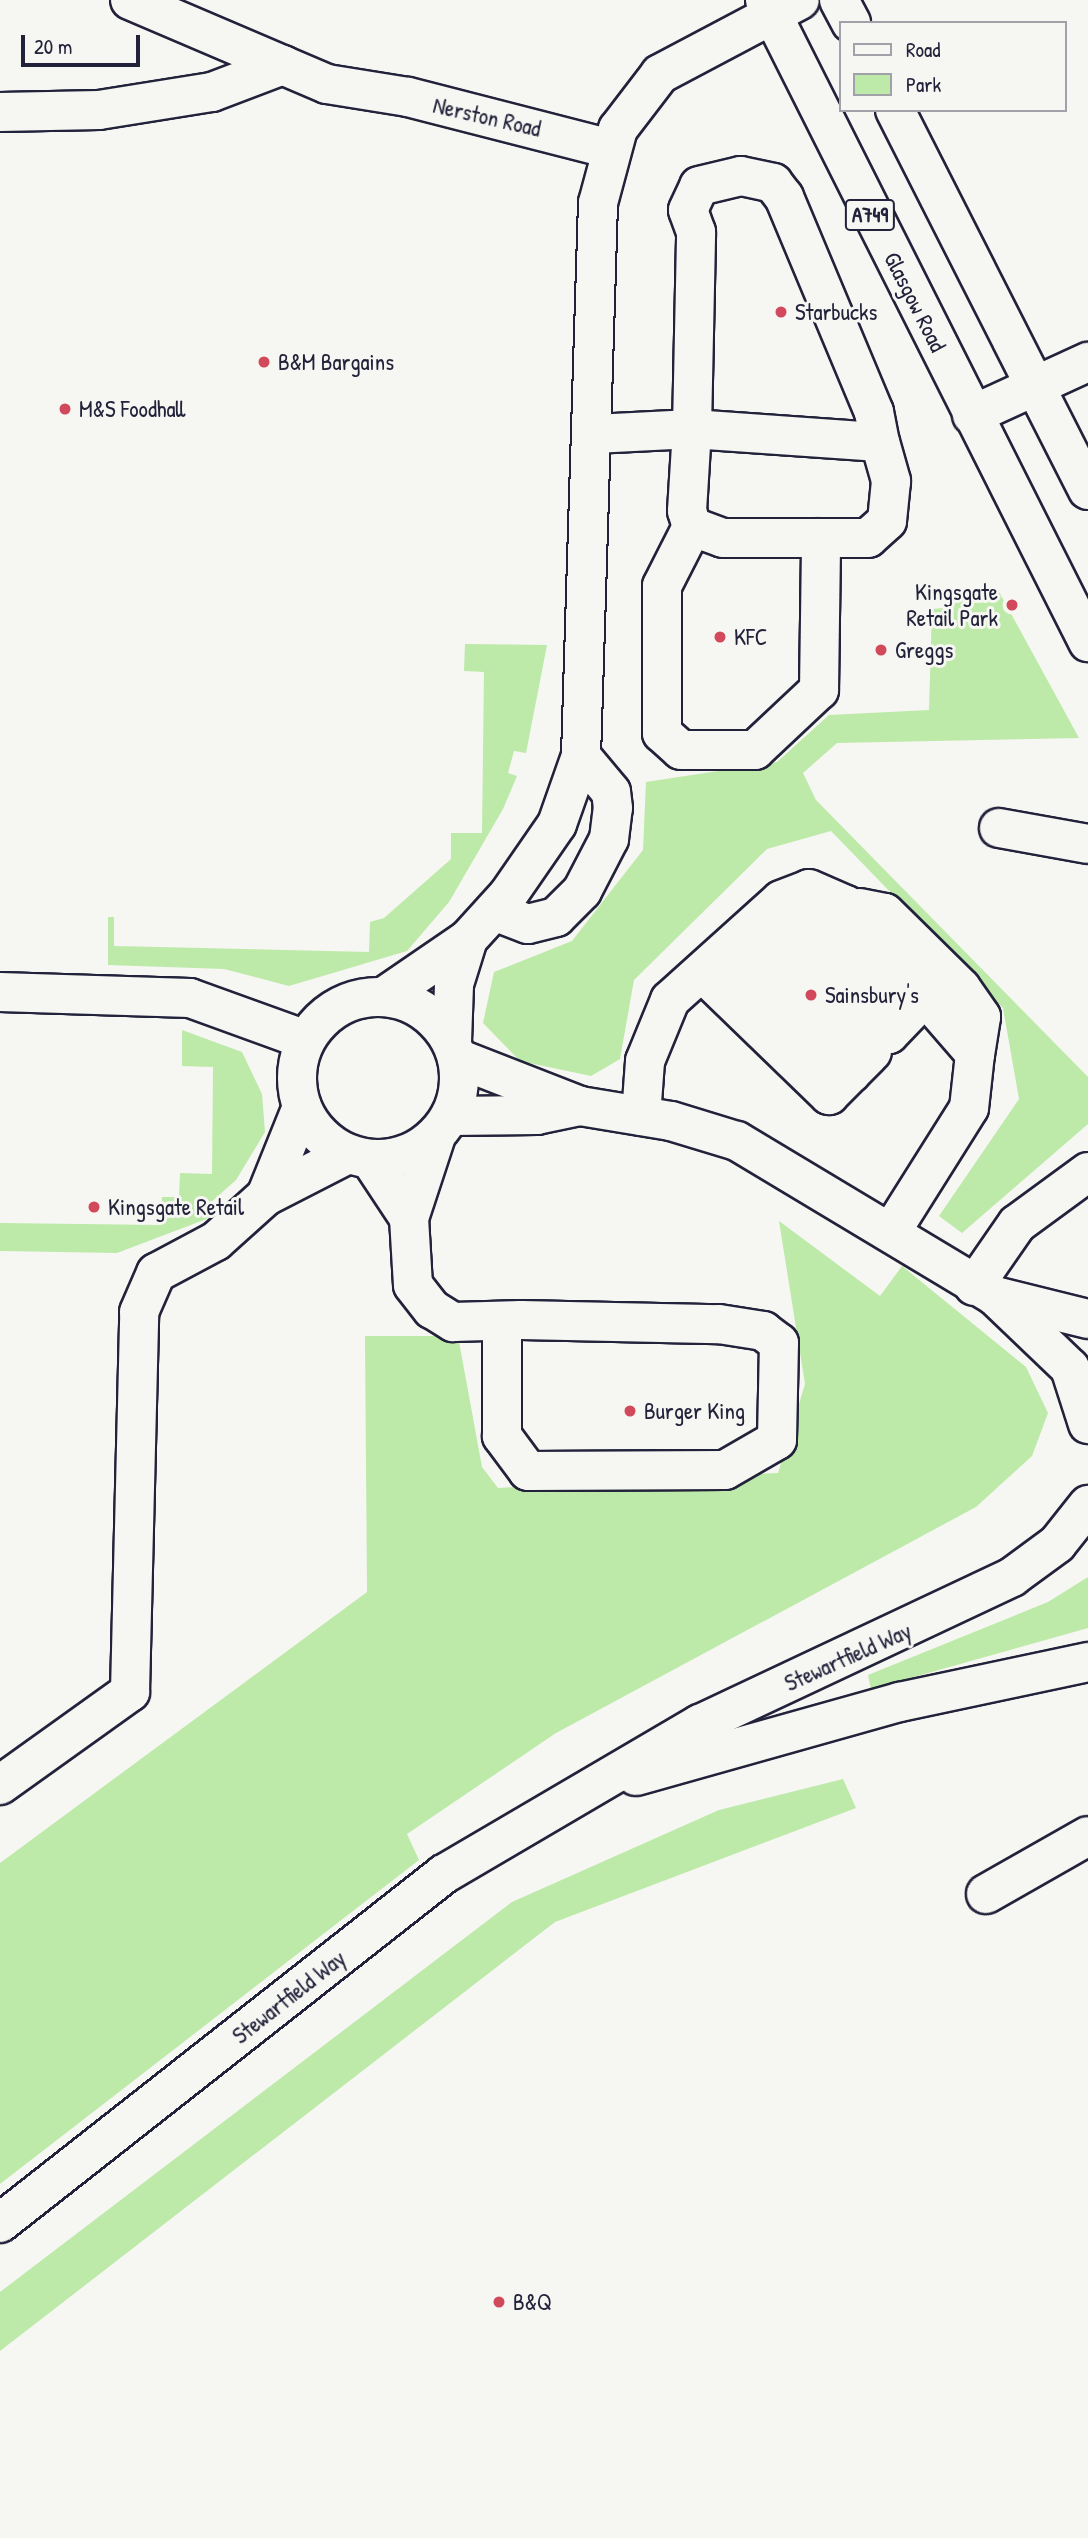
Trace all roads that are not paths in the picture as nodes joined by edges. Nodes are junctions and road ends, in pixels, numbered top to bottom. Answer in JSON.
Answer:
{"nodes":[{"id":1,"x":130,"y":0,"type":"edge"},
{"id":2,"x":839,"y":0,"type":"edge"},
{"id":3,"x":779,"y":5,"type":"edge"},
{"id":4,"x":850,"y":21,"type":"edge"},
{"id":5,"x":283,"y":65,"type":"junction"},
{"id":6,"x":896,"y":112,"type":"edge"},
{"id":7,"x":0,"y":113,"type":"edge"},
{"id":8,"x":610,"y":149,"type":"junction"},
{"id":9,"x":1088,"y":362,"type":"edge"},
{"id":10,"x":1035,"y":384,"type":"junction"},
{"id":11,"x":972,"y":415,"type":"junction"},
{"id":12,"x":692,"y":429,"type":"junction"},
{"id":13,"x":594,"y":434,"type":"junction"},
{"id":14,"x":880,"y":442,"type":"junction"},
{"id":15,"x":1088,"y":490,"type":"edge"},
{"id":16,"x":692,"y":527,"type":"junction"},
{"id":17,"x":821,"y":538,"type":"junction"},
{"id":18,"x":1088,"y":642,"type":"edge"},
{"id":19,"x":581,"y":756,"type":"junction"},
{"id":20,"x":999,"y":828,"type":"dead end"},
{"id":21,"x":1088,"y":844,"type":"edge"},
{"id":22,"x":846,"y":905,"type":"junction"},
{"id":23,"x":494,"y":911,"type":"junction"},
{"id":24,"x":744,"y":935,"type":"junction"},
{"id":25,"x":468,"y":939,"type":"junction"},
{"id":26,"x":0,"y":992,"type":"edge"},
{"id":27,"x":385,"y":996,"type":"junction"},
{"id":28,"x":889,"y":1034,"type":"junction"},
{"id":29,"x":306,"y":1040,"type":"junction"},
{"id":30,"x":455,"y":1050,"type":"junction"},
{"id":31,"x":975,"y":1054,"type":"junction"},
{"id":32,"x":580,"y":1106,"type":"junction"},
{"id":33,"x":302,"y":1107,"type":"junction"},
{"id":34,"x":640,"y":1116,"type":"junction"},
{"id":35,"x":443,"y":1126,"type":"junction"},
{"id":36,"x":359,"y":1156,"type":"junction"},
{"id":37,"x":1088,"y":1172,"type":"edge"},
{"id":38,"x":266,"y":1196,"type":"junction"},
{"id":39,"x":409,"y":1218,"type":"junction"},
{"id":40,"x":891,"y":1232,"type":"junction"},
{"id":41,"x":984,"y":1291,"type":"junction"},
{"id":42,"x":1088,"y":1320,"type":"edge"},
{"id":43,"x":502,"y":1321,"type":"junction"},
{"id":44,"x":1088,"y":1424,"type":"edge"},
{"id":45,"x":1088,"y":1505,"type":"edge"},
{"id":46,"x":1088,"y":1662,"type":"edge"},
{"id":47,"x":0,"y":1785,"type":"edge"},
{"id":48,"x":590,"y":1788,"type":"junction"},
{"id":49,"x":1088,"y":1836,"type":"edge"},
{"id":50,"x":986,"y":1894,"type":"dead end"},
{"id":51,"x":0,"y":2223,"type":"edge"}],
"edges":[{"from":1,"to":5,"type":"street","name":"Nerston Road"},
{"from":2,"to":4,"type":"street"},
{"from":3,"to":8,"type":"street"},
{"from":3,"to":11,"type":"street","name":"Glasgow Road","number":"A749"},
{"from":5,"to":7,"type":"street"},
{"from":5,"to":8,"type":"street","name":"Nerston Road"},
{"from":6,"to":10,"type":"street"},
{"from":8,"to":13,"type":"street"},
{"from":9,"to":10,"type":"street"},
{"from":10,"to":11,"type":"street"},
{"from":10,"to":15,"type":"street"},
{"from":11,"to":18,"type":"street","name":"Glasgow Road","number":"A749"},
{"from":12,"to":13,"type":"street"},
{"from":12,"to":14,"type":"street"},
{"from":12,"to":14,"type":"street"},
{"from":12,"to":16,"type":"street"},
{"from":13,"to":19,"type":"street"},
{"from":14,"to":17,"type":"street"},
{"from":16,"to":17,"type":"street"},
{"from":16,"to":17,"type":"street"},
{"from":19,"to":23,"type":"street"},
{"from":19,"to":23,"type":"street"},
{"from":20,"to":21,"type":"street"},
{"from":22,"to":24,"type":"street"},
{"from":22,"to":28,"type":"street"},
{"from":22,"to":31,"type":"street"},
{"from":23,"to":25,"type":"street"},
{"from":24,"to":28,"type":"street"},
{"from":24,"to":28,"type":"street"},
{"from":24,"to":28,"type":"street"},
{"from":24,"to":34,"type":"street"},
{"from":25,"to":27,"type":"street"},
{"from":25,"to":30,"type":"street"},
{"from":26,"to":29,"type":"street"},
{"from":27,"to":29,"type":"street"},
{"from":27,"to":30,"type":"street"},
{"from":28,"to":31,"type":"street"},
{"from":29,"to":33,"type":"street"},
{"from":30,"to":32,"type":"street"},
{"from":30,"to":35,"type":"street"},
{"from":31,"to":40,"type":"street"},
{"from":32,"to":34,"type":"street"},
{"from":32,"to":35,"type":"street"},
{"from":33,"to":36,"type":"street"},
{"from":33,"to":38,"type":"street"},
{"from":34,"to":40,"type":"street"},
{"from":35,"to":36,"type":"street"},
{"from":35,"to":39,"type":"street"},
{"from":36,"to":38,"type":"street"},
{"from":36,"to":39,"type":"street"},
{"from":37,"to":41,"type":"street"},
{"from":38,"to":47,"type":"street"},
{"from":39,"to":43,"type":"street"},
{"from":40,"to":41,"type":"street"},
{"from":41,"to":42,"type":"street"},
{"from":41,"to":44,"type":"street"},
{"from":43,"to":43,"type":"street"},
{"from":45,"to":48,"type":"street","name":"Stewartfield Way"},
{"from":46,"to":48,"type":"street","name":"Stewartfield Way"},
{"from":48,"to":51,"type":"street","name":"Stewartfield Way"},
{"from":49,"to":50,"type":"street"}]}
